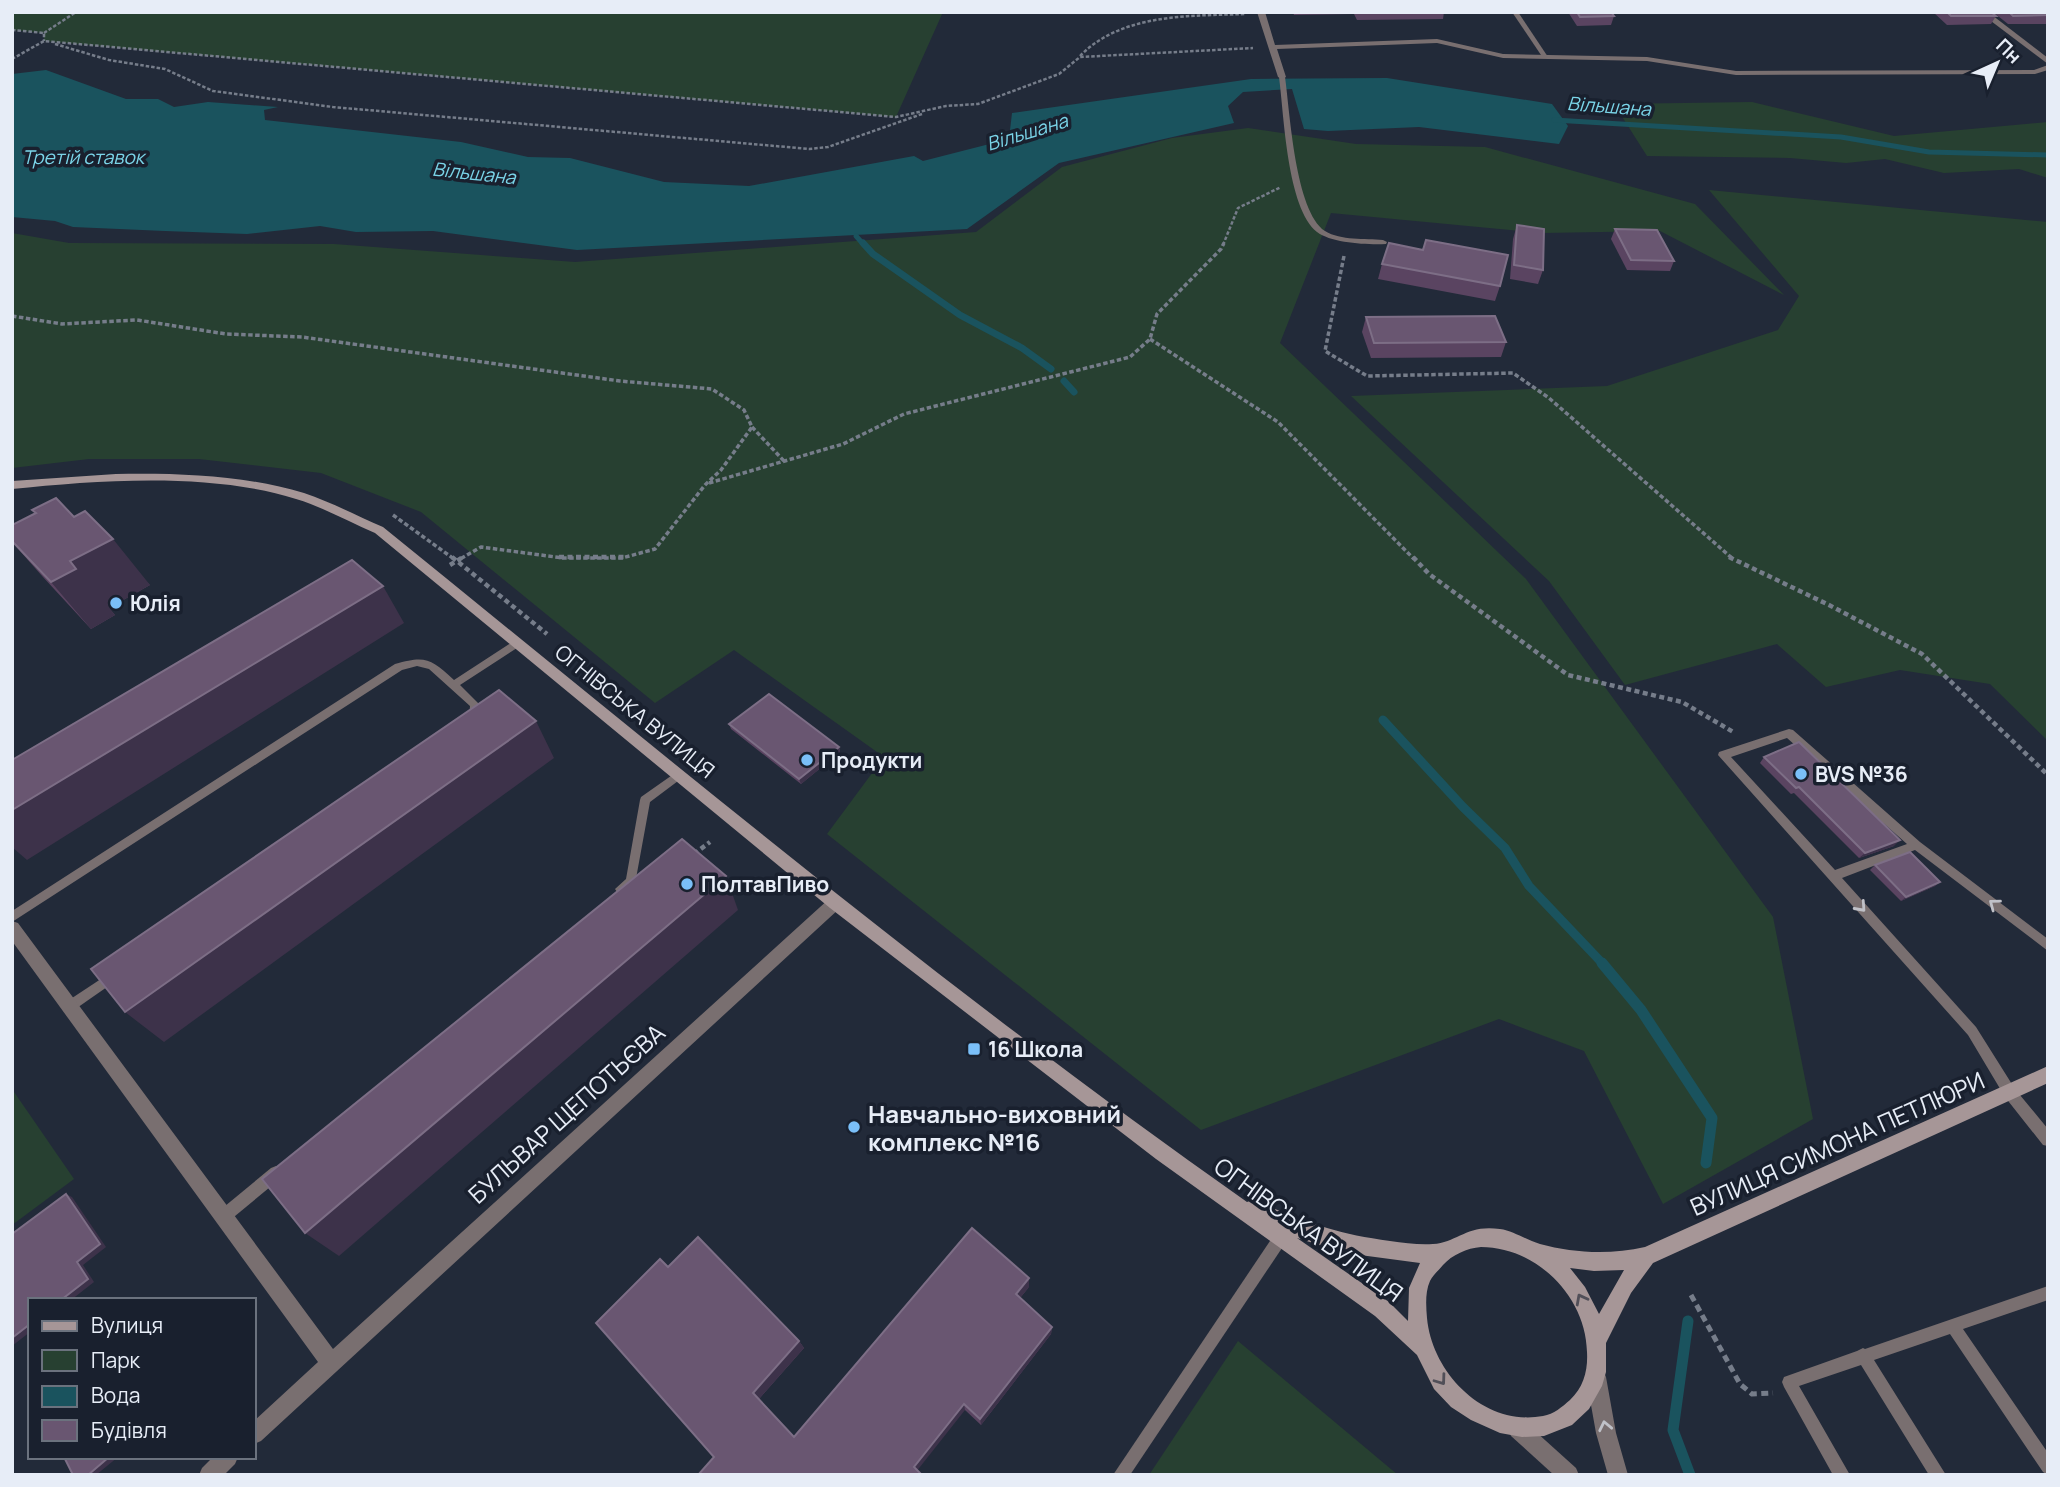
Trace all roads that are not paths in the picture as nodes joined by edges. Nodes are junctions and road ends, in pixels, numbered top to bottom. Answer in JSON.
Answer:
{"nodes":[{"id":1,"x":1515,"y":12,"type":"edge"},
{"id":2,"x":1983,"y":12,"type":"edge"},
{"id":3,"x":1261,"y":13,"type":"edge"},
{"id":4,"x":1274,"y":47,"type":"junction"},
{"id":5,"x":1545,"y":57,"type":"junction"},
{"id":6,"x":2048,"y":65,"type":"edge"},
{"id":7,"x":1282,"y":77,"type":"joint"},
{"id":8,"x":1383,"y":242,"type":"dead end"},
{"id":9,"x":12,"y":485,"type":"edge"},
{"id":10,"x":517,"y":643,"type":"junction"},
{"id":11,"x":453,"y":685,"type":"junction"},
{"id":12,"x":468,"y":728,"type":"edge"},
{"id":13,"x":678,"y":775,"type":"junction"},
{"id":14,"x":1916,"y":845,"type":"junction"},
{"id":15,"x":1833,"y":876,"type":"junction"},
{"id":16,"x":610,"y":898,"type":"edge"},
{"id":17,"x":835,"y":903,"type":"junction"},
{"id":18,"x":12,"y":917,"type":"edge"},
{"id":19,"x":12,"y":928,"type":"edge"},
{"id":20,"x":2048,"y":946,"type":"edge"},
{"id":21,"x":126,"y":967,"type":"edge"},
{"id":22,"x":69,"y":1006,"type":"junction"},
{"id":23,"x":2048,"y":1074,"type":"edge"},
{"id":24,"x":2010,"y":1093,"type":"junction"},
{"id":25,"x":2048,"y":1140,"type":"edge"},
{"id":26,"x":1162,"y":1153,"type":"junction"},
{"id":27,"x":288,"y":1163,"type":"edge"},
{"id":28,"x":224,"y":1216,"type":"junction"},
{"id":29,"x":1281,"y":1237,"type":"junction"},
{"id":30,"x":1531,"y":1249,"type":"junction"},
{"id":31,"x":1442,"y":1252,"type":"junction"},
{"id":32,"x":1646,"y":1256,"type":"junction"},
{"id":33,"x":2048,"y":1293,"type":"edge"},
{"id":34,"x":1952,"y":1325,"type":"junction"},
{"id":35,"x":1597,"y":1342,"type":"junction"},
{"id":36,"x":1422,"y":1348,"type":"junction"},
{"id":37,"x":1863,"y":1354,"type":"junction"},
{"id":38,"x":331,"y":1363,"type":"junction"},
{"id":39,"x":1596,"y":1377,"type":"junction"},
{"id":40,"x":1518,"y":1429,"type":"junction"},
{"id":41,"x":256,"y":1432,"type":"edge"},
{"id":42,"x":226,"y":1459,"type":"edge"},
{"id":43,"x":2048,"y":1467,"type":"edge"},
{"id":44,"x":209,"y":1475,"type":"edge"},
{"id":45,"x":1121,"y":1475,"type":"edge"},
{"id":46,"x":1569,"y":1475,"type":"edge"},
{"id":47,"x":1618,"y":1475,"type":"edge"},
{"id":48,"x":1842,"y":1475,"type":"edge"},
{"id":49,"x":1938,"y":1475,"type":"edge"}],
"edges":[{"from":1,"to":5,"type":"lane"},
{"from":2,"to":6,"type":"street"},
{"from":3,"to":4,"type":"street"},
{"from":4,"to":5,"type":"street"},
{"from":4,"to":7,"type":"street"},
{"from":5,"to":6,"type":"street"},
{"from":7,"to":8,"type":"lane"},
{"from":9,"to":10,"type":"street","name":"ОГНІВСЬКА ВУЛИЦЯ"},
{"from":10,"to":11,"type":"lane"},
{"from":10,"to":13,"type":"street","name":"ОГНІВСЬКА ВУЛИЦЯ"},
{"from":11,"to":12,"type":"lane"},
{"from":11,"to":18,"type":"lane"},
{"from":13,"to":16,"type":"lane"},
{"from":13,"to":17,"type":"street","name":"ОГНІВСЬКА ВУЛИЦЯ"},
{"from":14,"to":15,"type":"lane"},
{"from":14,"to":15,"type":"lane"},
{"from":20,"to":14,"type":"lane","one_way":true},
{"from":15,"to":24,"type":"lane","one_way":true},
{"from":17,"to":26,"type":"street","name":"ОГНІВСЬКА ВУЛИЦЯ"},
{"from":17,"to":38,"type":"street","name":"БУЛЬВАР ЩЕПОТЬЄВА"},
{"from":19,"to":22,"type":"street"},
{"from":21,"to":22,"type":"lane"},
{"from":22,"to":28,"type":"street"},
{"from":23,"to":24,"type":"street","name":"ВУЛИЦЯ СИМОНА ПЕТЛЮРИ"},
{"from":24,"to":25,"type":"lane"},
{"from":24,"to":32,"type":"street","name":"ВУЛИЦЯ СИМОНА ПЕТЛЮРИ"},
{"from":26,"to":29,"type":"street","name":"ОГНІВСЬКА ВУЛИЦЯ"},
{"from":26,"to":31,"type":"street","name":"ОГНІВСЬКА ВУЛИЦЯ"},
{"from":27,"to":28,"type":"lane"},
{"from":28,"to":38,"type":"street"},
{"from":29,"to":36,"type":"street","name":"ОГНІВСЬКА ВУЛИЦЯ"},
{"from":29,"to":45,"type":"lane"},
{"from":30,"to":31,"type":"street","name":"ОГНІВСЬКА ВУЛИЦЯ"},
{"from":30,"to":32,"type":"street","name":"ВУЛИЦЯ СИМОНА ПЕТЛЮРИ"},
{"from":35,"to":30,"type":"street","name":"ОГНІВСЬКА ВУЛИЦЯ","one_way":true},
{"from":31,"to":36,"type":"street","name":"ОГНІВСЬКА ВУЛИЦЯ"},
{"from":32,"to":35,"type":"street","name":"ВУЛИЦЯ СИМОНА ПЕТЛЮРИ"},
{"from":33,"to":34,"type":"lane"},
{"from":34,"to":37,"type":"lane"},
{"from":34,"to":43,"type":"lane"},
{"from":35,"to":39,"type":"street","name":"ОГНІВСЬКА ВУЛИЦЯ"},
{"from":36,"to":40,"type":"street","name":"ОГНІВСЬКА ВУЛИЦЯ","one_way":true},
{"from":37,"to":48,"type":"lane"},
{"from":37,"to":49,"type":"lane"},
{"from":38,"to":41,"type":"street","name":"БУЛЬВАР ЩЕПОТЬЄВА"},
{"from":39,"to":40,"type":"street","name":"ОГНІВСЬКА ВУЛИЦЯ"},
{"from":47,"to":39,"type":"street","one_way":true},
{"from":40,"to":46,"type":"street"},
{"from":42,"to":44,"type":"street"}]}
